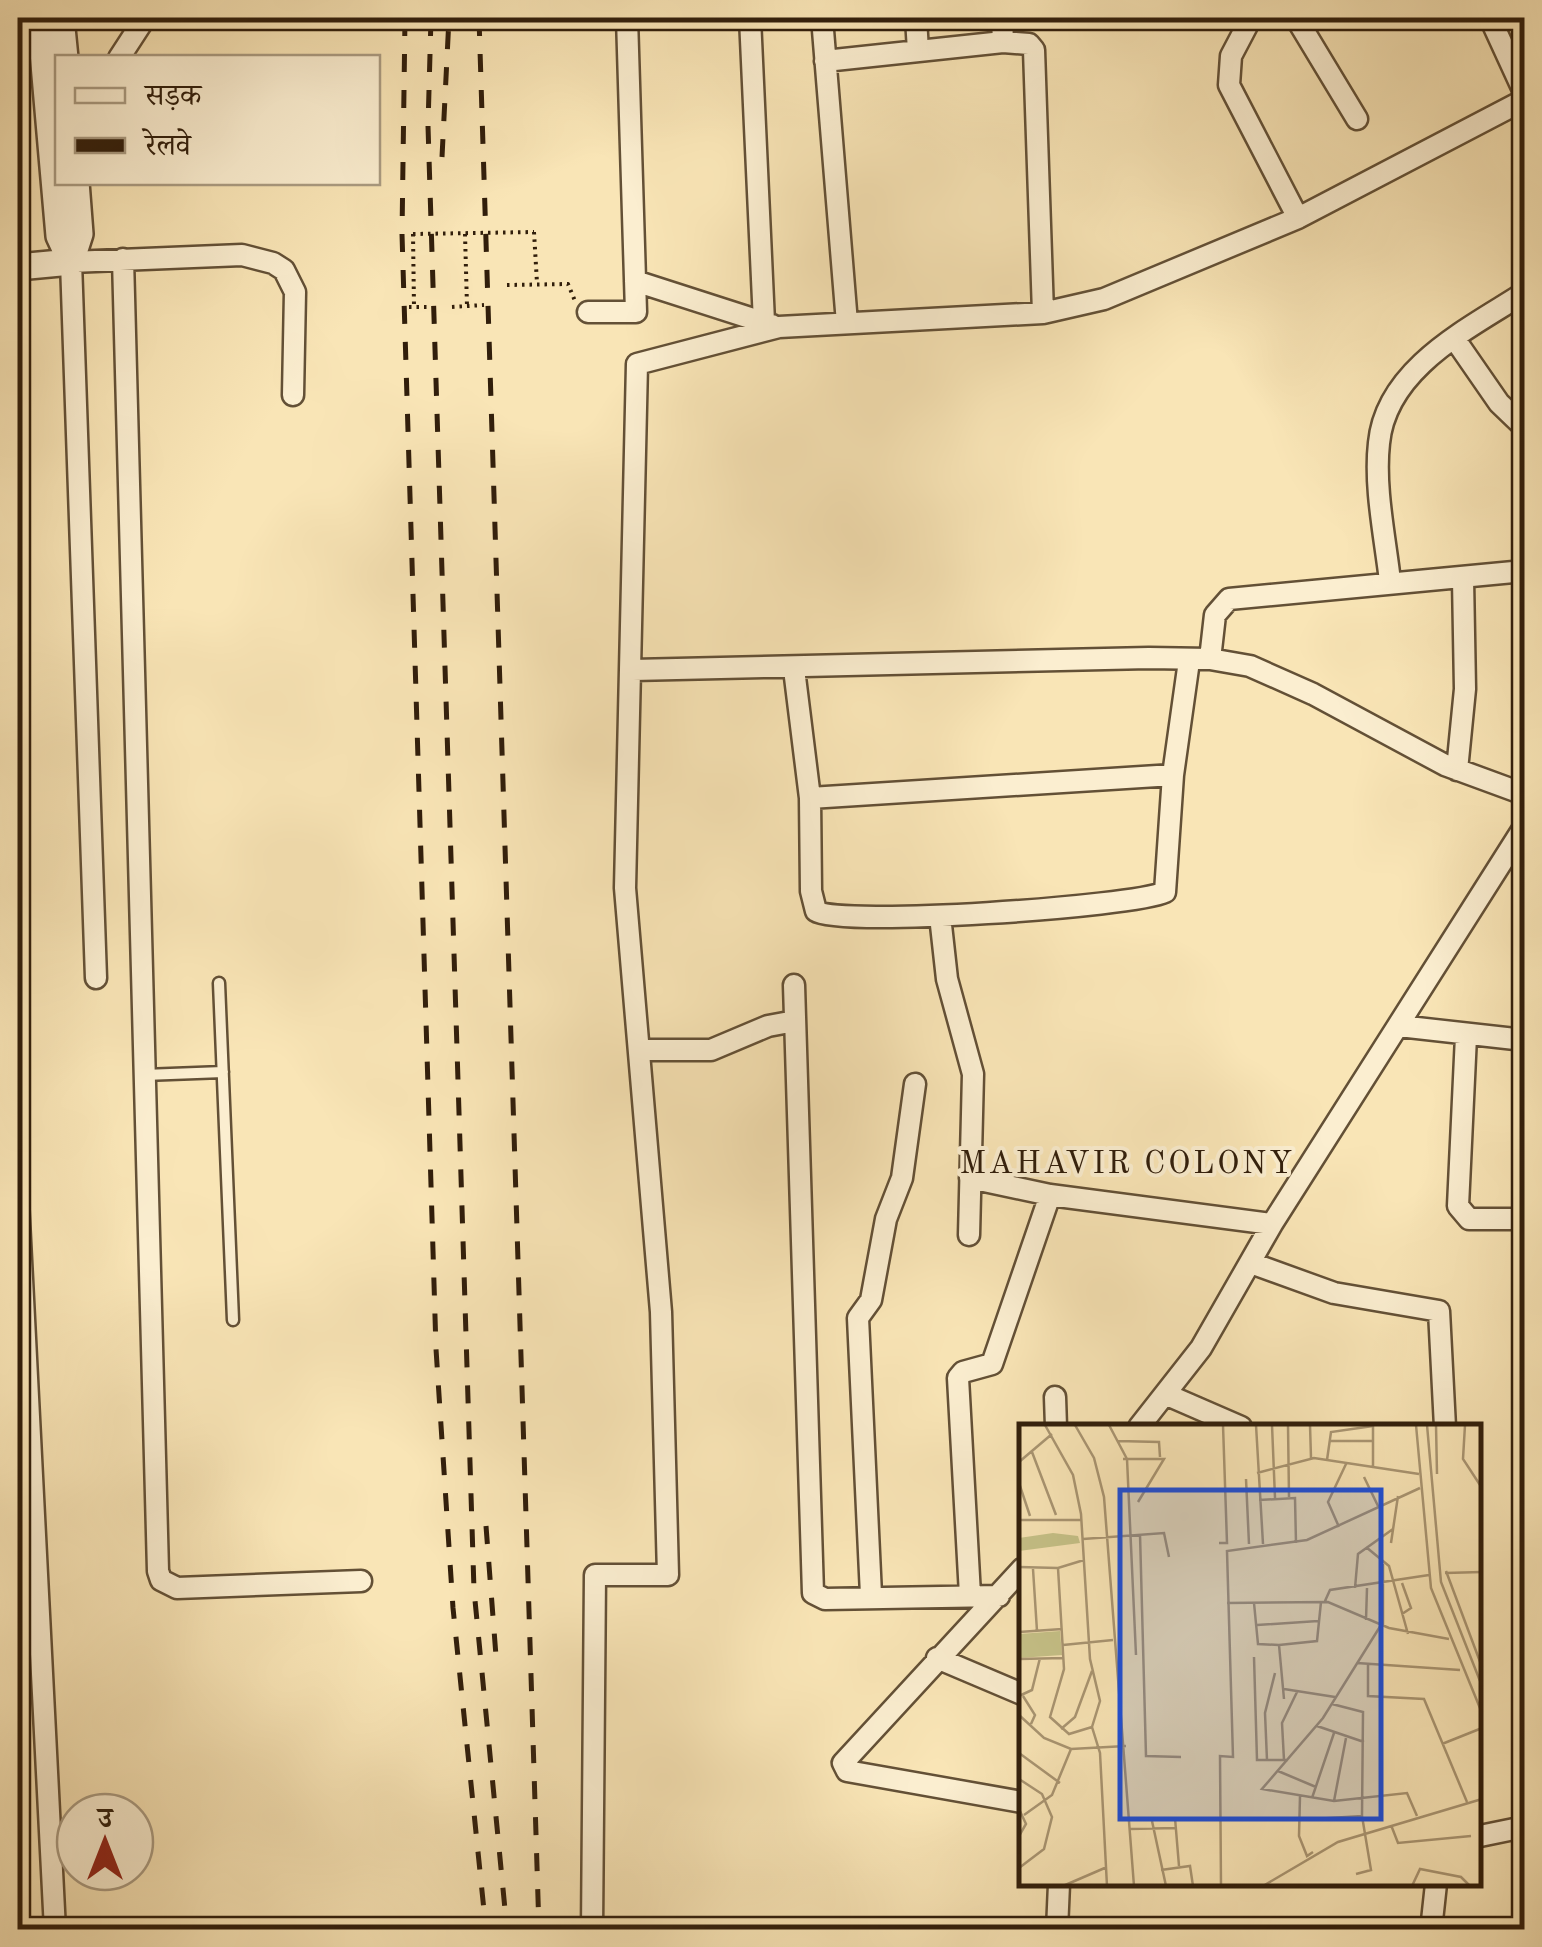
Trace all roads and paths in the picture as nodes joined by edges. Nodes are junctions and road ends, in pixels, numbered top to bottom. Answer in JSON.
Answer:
{"nodes":[{"id":1,"x":40,"y":18,"type":"edge"},
{"id":2,"x":61,"y":18,"type":"edge"},
{"id":3,"x":145,"y":18,"type":"edge"},
{"id":4,"x":627,"y":18,"type":"edge"},
{"id":5,"x":750,"y":18,"type":"edge"},
{"id":6,"x":822,"y":18,"type":"edge"},
{"id":7,"x":916,"y":18,"type":"edge"},
{"id":8,"x":1002,"y":18,"type":"edge"},
{"id":9,"x":1250,"y":18,"type":"edge"},
{"id":10,"x":1296,"y":18,"type":"edge"},
{"id":11,"x":1490,"y":18,"type":"edge"},
{"id":12,"x":1002,"y":42,"type":"junction"},
{"id":13,"x":918,"y":51,"type":"junction"},
{"id":14,"x":64,"y":55,"type":"edge"},
{"id":15,"x":121,"y":55,"type":"edge"},
{"id":16,"x":825,"y":61,"type":"junction"},
{"id":17,"x":52,"y":77,"type":"edge"},
{"id":18,"x":1524,"y":92,"type":"edge"},
{"id":19,"x":1524,"y":100,"type":"edge"},
{"id":20,"x":1358,"y":118,"type":"dead end"},
{"id":21,"x":55,"y":145,"type":"edge"},
{"id":22,"x":57,"y":185,"type":"edge"},
{"id":23,"x":76,"y":185,"type":"edge"},
{"id":24,"x":1298,"y":218,"type":"junction"},
{"id":25,"x":465,"y":234,"type":"junction"},
{"id":26,"x":124,"y":259,"type":"junction"},
{"id":27,"x":71,"y":262,"type":"junction"},
{"id":28,"x":18,"y":267,"type":"edge"},
{"id":29,"x":636,"y":281,"type":"junction"},
{"id":30,"x":537,"y":284,"type":"junction"},
{"id":31,"x":507,"y":285,"type":"dead end"},
{"id":32,"x":1524,"y":292,"type":"edge"},
{"id":33,"x":484,"y":305,"type":"dead end"},
{"id":34,"x":467,"y":306,"type":"junction"},
{"id":35,"x":452,"y":307,"type":"dead end"},
{"id":36,"x":429,"y":308,"type":"dead end"},
{"id":37,"x":588,"y":312,"type":"joint"},
{"id":38,"x":1043,"y":313,"type":"junction"},
{"id":39,"x":771,"y":324,"type":"junction"},
{"id":40,"x":847,"y":324,"type":"junction"},
{"id":41,"x":1454,"y":338,"type":"junction"},
{"id":42,"x":293,"y":395,"type":"dead end"},
{"id":43,"x":1524,"y":427,"type":"edge"},
{"id":44,"x":1524,"y":571,"type":"edge"},
{"id":45,"x":1464,"y":579,"type":"junction"},
{"id":46,"x":1390,"y":581,"type":"junction"},
{"id":47,"x":1200,"y":660,"type":"junction"},
{"id":48,"x":794,"y":669,"type":"junction"},
{"id":49,"x":632,"y":670,"type":"junction"},
{"id":50,"x":1457,"y":770,"type":"junction"},
{"id":51,"x":1173,"y":775,"type":"junction"},
{"id":52,"x":1524,"y":794,"type":"edge"},
{"id":53,"x":810,"y":798,"type":"junction"},
{"id":54,"x":1524,"y":827,"type":"edge"},
{"id":55,"x":940,"y":916,"type":"junction"},
{"id":56,"x":96,"y":978,"type":"dead end"},
{"id":57,"x":219,"y":984,"type":"dead end"},
{"id":58,"x":794,"y":985,"type":"dead end"},
{"id":59,"x":795,"y":1021,"type":"junction"},
{"id":60,"x":1399,"y":1026,"type":"junction"},
{"id":61,"x":1466,"y":1036,"type":"junction"},
{"id":62,"x":1524,"y":1040,"type":"edge"},
{"id":63,"x":639,"y":1050,"type":"junction"},
{"id":64,"x":223,"y":1072,"type":"junction"},
{"id":65,"x":144,"y":1075,"type":"junction"},
{"id":66,"x":915,"y":1084,"type":"dead end"},
{"id":67,"x":970,"y":1178,"type":"junction"},
{"id":68,"x":1050,"y":1195,"type":"junction"},
{"id":69,"x":18,"y":1200,"type":"edge"},
{"id":70,"x":1524,"y":1218,"type":"edge"},
{"id":71,"x":1272,"y":1224,"type":"junction"},
{"id":72,"x":968,"y":1235,"type":"dead end"},
{"id":73,"x":1251,"y":1263,"type":"junction"},
{"id":74,"x":233,"y":1320,"type":"dead end"},
{"id":75,"x":1165,"y":1394,"type":"junction"},
{"id":76,"x":1055,"y":1397,"type":"dead end"},
{"id":77,"x":1056,"y":1424,"type":"edge"},
{"id":78,"x":1141,"y":1424,"type":"edge"},
{"id":79,"x":1234,"y":1424,"type":"edge"},
{"id":80,"x":1445,"y":1424,"type":"edge"},
{"id":81,"x":27,"y":1513,"type":"edge"},
{"id":82,"x":1019,"y":1573,"type":"edge"},
{"id":83,"x":360,"y":1580,"type":"dead end"},
{"id":84,"x":970,"y":1595,"type":"junction"},
{"id":85,"x":871,"y":1596,"type":"junction"},
{"id":86,"x":999,"y":1596,"type":"junction"},
{"id":87,"x":937,"y":1658,"type":"junction"},
{"id":88,"x":1019,"y":1693,"type":"edge"},
{"id":89,"x":1019,"y":1801,"type":"edge"},
{"id":90,"x":1524,"y":1827,"type":"edge"},
{"id":91,"x":1482,"y":1836,"type":"edge"},
{"id":92,"x":1059,"y":1887,"type":"edge"},
{"id":93,"x":1435,"y":1887,"type":"edge"},
{"id":94,"x":1425,"y":1929,"type":"edge"},
{"id":95,"x":55,"y":1930,"type":"edge"},
{"id":96,"x":592,"y":1930,"type":"edge"},
{"id":97,"x":1057,"y":1930,"type":"edge"}],
"edges":[{"from":1,"to":17,"type":"street"},
{"from":2,"to":14,"type":"street"},
{"from":3,"to":15,"type":"street"},
{"from":4,"to":29,"type":"street"},
{"from":5,"to":39,"type":"street"},
{"from":6,"to":16,"type":"street"},
{"from":7,"to":13,"type":"street"},
{"from":8,"to":12,"type":"street"},
{"from":9,"to":24,"type":"street"},
{"from":10,"to":20,"type":"street"},
{"from":11,"to":18,"type":"street"},
{"from":12,"to":13,"type":"street"},
{"from":12,"to":38,"type":"street"},
{"from":13,"to":16,"type":"street"},
{"from":16,"to":40,"type":"street"},
{"from":17,"to":21,"type":"street"},
{"from":19,"to":24,"type":"street"},
{"from":22,"to":27,"type":"street"},
{"from":23,"to":27,"type":"street"},
{"from":24,"to":38,"type":"street"},
{"from":25,"to":30,"type":"path","bridge":true},
{"from":25,"to":34,"type":"path"},
{"from":25,"to":36,"type":"path","bridge":true},
{"from":26,"to":27,"type":"street"},
{"from":26,"to":42,"type":"street"},
{"from":26,"to":65,"type":"street"},
{"from":27,"to":28,"type":"street"},
{"from":27,"to":56,"type":"street"},
{"from":29,"to":37,"type":"street"},
{"from":29,"to":39,"type":"street"},
{"from":30,"to":31,"type":"path"},
{"from":30,"to":37,"type":"path"},
{"from":32,"to":41,"type":"street"},
{"from":33,"to":34,"type":"path"},
{"from":34,"to":35,"type":"path"},
{"from":38,"to":40,"type":"street"},
{"from":39,"to":40,"type":"street"},
{"from":39,"to":49,"type":"street"},
{"from":41,"to":43,"type":"street"},
{"from":41,"to":46,"type":"street"},
{"from":44,"to":45,"type":"street"},
{"from":45,"to":46,"type":"street"},
{"from":45,"to":50,"type":"street"},
{"from":46,"to":47,"type":"street"},
{"from":47,"to":48,"type":"street"},
{"from":47,"to":50,"type":"street"},
{"from":47,"to":51,"type":"street"},
{"from":48,"to":49,"type":"street"},
{"from":48,"to":53,"type":"street"},
{"from":49,"to":63,"type":"street"},
{"from":50,"to":52,"type":"street"},
{"from":51,"to":53,"type":"street"},
{"from":51,"to":55,"type":"street"},
{"from":53,"to":55,"type":"street"},
{"from":54,"to":60,"type":"street"},
{"from":55,"to":67,"type":"street"},
{"from":57,"to":64,"type":"lane"},
{"from":58,"to":59,"type":"street"},
{"from":59,"to":63,"type":"street"},
{"from":59,"to":85,"type":"street"},
{"from":60,"to":61,"type":"street"},
{"from":60,"to":71,"type":"street"},
{"from":61,"to":62,"type":"street"},
{"from":61,"to":70,"type":"street"},
{"from":63,"to":96,"type":"street"},
{"from":64,"to":65,"type":"lane"},
{"from":64,"to":74,"type":"lane"},
{"from":65,"to":83,"type":"street"},
{"from":66,"to":85,"type":"street"},
{"from":67,"to":68,"type":"street"},
{"from":67,"to":72,"type":"street"},
{"from":68,"to":71,"type":"street"},
{"from":68,"to":84,"type":"street"},
{"from":69,"to":81,"type":"street"},
{"from":71,"to":73,"type":"street"},
{"from":73,"to":75,"type":"street"},
{"from":73,"to":80,"type":"street"},
{"from":75,"to":78,"type":"street"},
{"from":75,"to":79,"type":"street"},
{"from":76,"to":77,"type":"street"},
{"from":81,"to":95,"type":"street"},
{"from":82,"to":86,"type":"street"},
{"from":84,"to":85,"type":"street"},
{"from":84,"to":86,"type":"street"},
{"from":86,"to":87,"type":"street"},
{"from":87,"to":88,"type":"street"},
{"from":87,"to":89,"type":"street"},
{"from":90,"to":91,"type":"street"},
{"from":92,"to":97,"type":"street"},
{"from":93,"to":94,"type":"street"}]}
